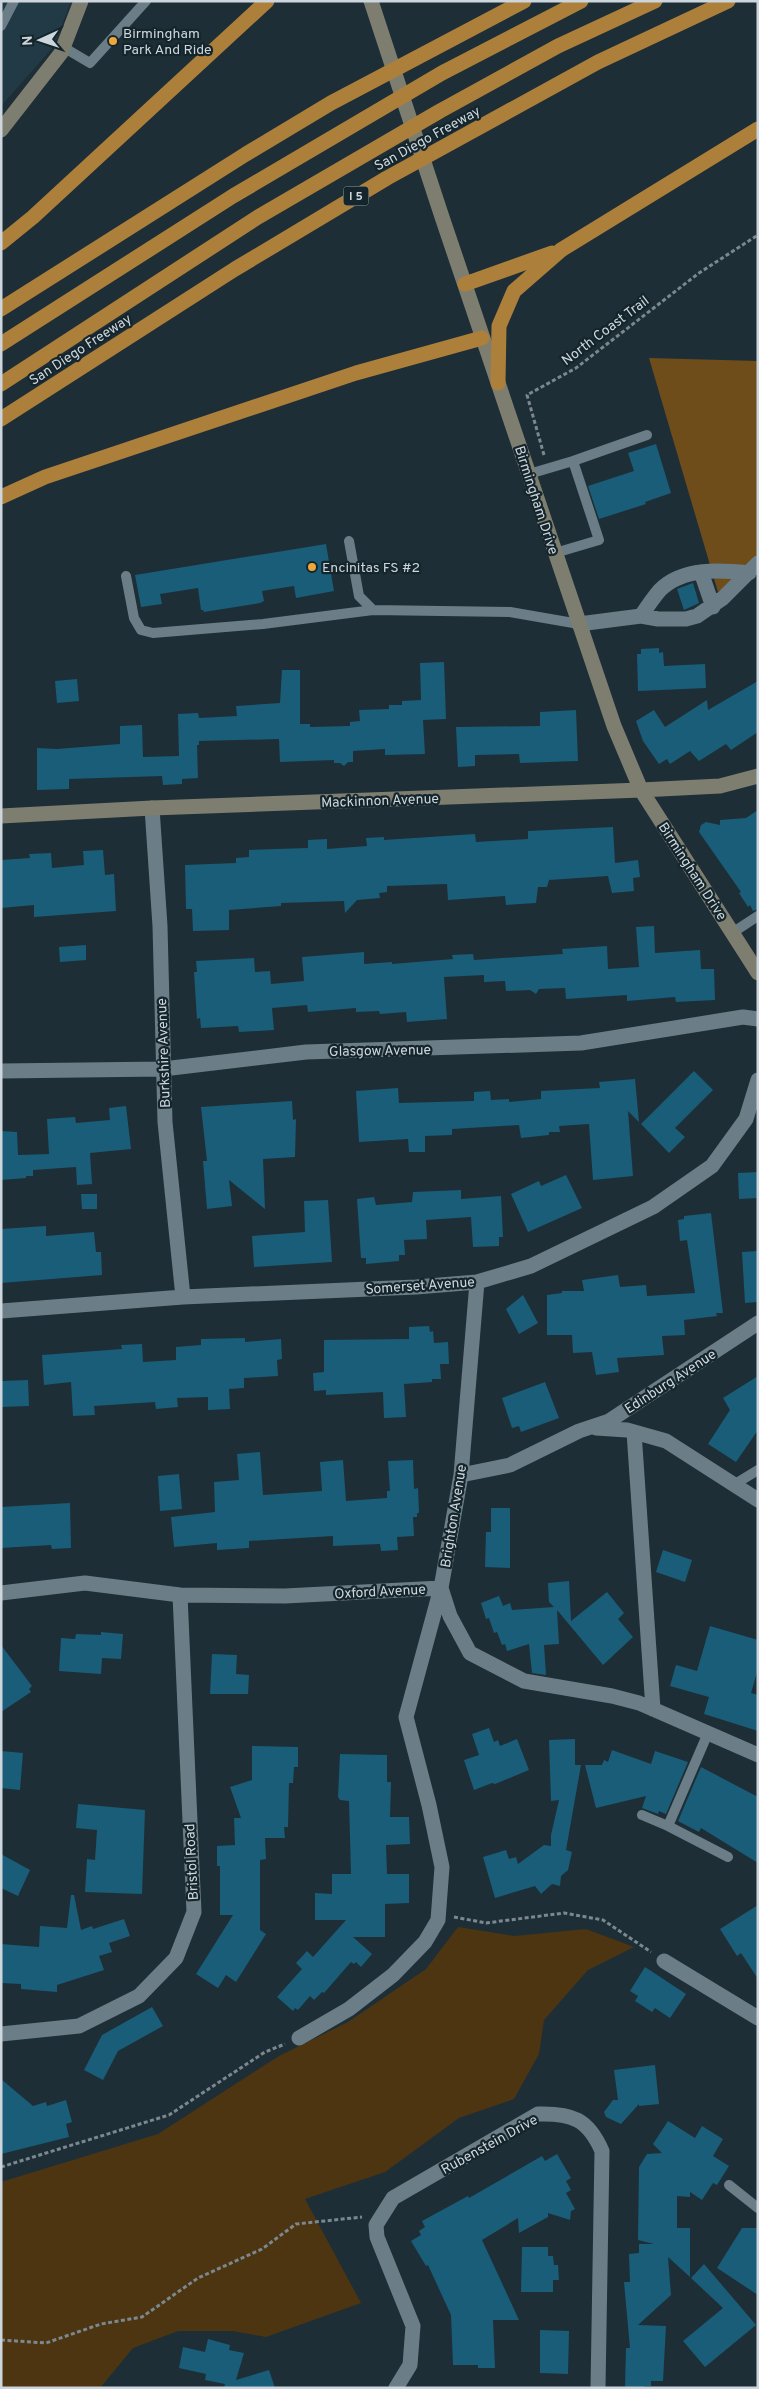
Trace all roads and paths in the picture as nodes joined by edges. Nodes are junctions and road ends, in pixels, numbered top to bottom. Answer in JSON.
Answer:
{"nodes":[{"id":1,"x":14,"y":1,"type":"edge"},
{"id":2,"x":81,"y":1,"type":"edge"},
{"id":3,"x":146,"y":1,"type":"edge"},
{"id":4,"x":267,"y":1,"type":"edge"},
{"id":5,"x":524,"y":1,"type":"edge"},
{"id":6,"x":581,"y":1,"type":"edge"},
{"id":7,"x":655,"y":1,"type":"edge"},
{"id":8,"x":728,"y":1,"type":"edge"},
{"id":9,"x":373,"y":5,"type":"edge"},
{"id":10,"x":1,"y":26,"type":"edge"},
{"id":11,"x":63,"y":47,"type":"junction"},
{"id":12,"x":758,"y":129,"type":"edge"},
{"id":13,"x":1,"y":130,"type":"edge"},
{"id":14,"x":758,"y":235,"type":"edge"},
{"id":15,"x":1,"y":243,"type":"edge"},
{"id":16,"x":561,"y":250,"type":"junction"},
{"id":17,"x":465,"y":284,"type":"junction"},
{"id":18,"x":1,"y":309,"type":"edge"},
{"id":19,"x":482,"y":338,"type":"junction"},
{"id":20,"x":1,"y":344,"type":"edge"},
{"id":21,"x":498,"y":383,"type":"junction"},
{"id":22,"x":1,"y":384,"type":"edge"},
{"id":23,"x":1,"y":419,"type":"edge"},
{"id":24,"x":647,"y":435,"type":"dead end"},
{"id":25,"x":573,"y":461,"type":"junction"},
{"id":26,"x":548,"y":468,"type":"junction"},
{"id":27,"x":528,"y":474,"type":"junction"},
{"id":28,"x":1,"y":497,"type":"edge"},
{"id":29,"x":349,"y":542,"type":"dead end"},
{"id":30,"x":555,"y":554,"type":"junction"},
{"id":31,"x":754,"y":568,"type":"edge"},
{"id":32,"x":701,"y":572,"type":"junction"},
{"id":33,"x":126,"y":576,"type":"dead end"},
{"id":34,"x":713,"y":607,"type":"junction"},
{"id":35,"x":373,"y":610,"type":"junction"},
{"id":36,"x":641,"y":616,"type":"junction"},
{"id":37,"x":579,"y":624,"type":"junction"},
{"id":38,"x":758,"y":776,"type":"edge"},
{"id":39,"x":641,"y":790,"type":"junction"},
{"id":40,"x":152,"y":808,"type":"junction"},
{"id":41,"x":1,"y":816,"type":"edge"},
{"id":42,"x":758,"y":916,"type":"edge"},
{"id":43,"x":732,"y":933,"type":"junction"},
{"id":44,"x":758,"y":973,"type":"edge"},
{"id":45,"x":758,"y":1019,"type":"edge"},
{"id":46,"x":162,"y":1069,"type":"junction"},
{"id":47,"x":1,"y":1072,"type":"edge"},
{"id":48,"x":758,"y":1080,"type":"edge"},
{"id":49,"x":477,"y":1282,"type":"junction"},
{"id":50,"x":183,"y":1297,"type":"junction"},
{"id":51,"x":1,"y":1311,"type":"edge"},
{"id":52,"x":758,"y":1323,"type":"edge"},
{"id":53,"x":579,"y":1431,"type":"junction"},
{"id":54,"x":634,"y":1432,"type":"junction"},
{"id":55,"x":758,"y":1470,"type":"edge"},
{"id":56,"x":461,"y":1475,"type":"junction"},
{"id":57,"x":735,"y":1484,"type":"junction"},
{"id":58,"x":758,"y":1500,"type":"edge"},
{"id":59,"x":441,"y":1588,"type":"junction"},
{"id":60,"x":1,"y":1594,"type":"edge"},
{"id":61,"x":180,"y":1596,"type":"junction"},
{"id":62,"x":652,"y":1708,"type":"junction"},
{"id":63,"x":708,"y":1733,"type":"junction"},
{"id":64,"x":758,"y":1755,"type":"edge"},
{"id":65,"x":642,"y":1814,"type":"dead end"},
{"id":66,"x":668,"y":1826,"type":"junction"},
{"id":67,"x":728,"y":1857,"type":"dead end"},
{"id":68,"x":451,"y":1917,"type":"dead end"},
{"id":69,"x":664,"y":1961,"type":"joint"},
{"id":70,"x":758,"y":2018,"type":"edge"},
{"id":71,"x":1,"y":2034,"type":"edge"},
{"id":72,"x":299,"y":2038,"type":"joint"},
{"id":73,"x":1,"y":2167,"type":"edge"},
{"id":74,"x":729,"y":2185,"type":"dead end"},
{"id":75,"x":758,"y":2208,"type":"edge"},
{"id":76,"x":372,"y":2216,"type":"dead end"},
{"id":77,"x":1,"y":2340,"type":"edge"},
{"id":78,"x":396,"y":2388,"type":"edge"},
{"id":79,"x":598,"y":2388,"type":"edge"}],
"edges":[{"from":1,"to":10,"type":"lane"},
{"from":2,"to":11,"type":"main road"},
{"from":3,"to":11,"type":"lane"},
{"from":4,"to":15,"type":"highway"},
{"from":5,"to":18,"type":"highway"},
{"from":6,"to":20,"type":"highway"},
{"from":7,"to":22,"type":"highway"},
{"from":8,"to":23,"type":"highway","name":"San Diego Freeway","number":"I 5"},
{"from":9,"to":17,"type":"main road","name":"Birmingham Drive"},
{"from":11,"to":13,"type":"main road"},
{"from":12,"to":16,"type":"highway"},
{"from":14,"to":26,"type":"path","name":"North Coast Trail"},
{"from":16,"to":17,"type":"highway"},
{"from":16,"to":21,"type":"highway"},
{"from":17,"to":19,"type":"main road","name":"Birmingham Drive"},
{"from":19,"to":21,"type":"main road","name":"Birmingham Drive"},
{"from":19,"to":28,"type":"highway"},
{"from":21,"to":27,"type":"main road","name":"Birmingham Drive"},
{"from":24,"to":25,"type":"lane"},
{"from":25,"to":26,"type":"lane"},
{"from":25,"to":30,"type":"lane"},
{"from":26,"to":27,"type":"lane"},
{"from":27,"to":30,"type":"main road","name":"Birmingham Drive"},
{"from":29,"to":35,"type":"lane"},
{"from":30,"to":37,"type":"main road","name":"Birmingham Drive"},
{"from":31,"to":32,"type":"street"},
{"from":31,"to":34,"type":"street"},
{"from":32,"to":34,"type":"street"},
{"from":32,"to":36,"type":"street"},
{"from":33,"to":35,"type":"lane"},
{"from":34,"to":36,"type":"street"},
{"from":35,"to":37,"type":"lane"},
{"from":36,"to":37,"type":"street"},
{"from":37,"to":39,"type":"main road","name":"Birmingham Drive"},
{"from":38,"to":39,"type":"main road","name":"Mackinnon Avenue"},
{"from":39,"to":40,"type":"main road","name":"Mackinnon Avenue"},
{"from":39,"to":43,"type":"main road","name":"Birmingham Drive"},
{"from":40,"to":41,"type":"main road","name":"Mackinnon Avenue"},
{"from":40,"to":46,"type":"street","name":"Burkshire Avenue"},
{"from":42,"to":43,"type":"lane"},
{"from":43,"to":44,"type":"main road","name":"Birmingham Drive"},
{"from":45,"to":46,"type":"street","name":"Glasgow Avenue"},
{"from":46,"to":47,"type":"street","name":"Glasgow Avenue"},
{"from":46,"to":50,"type":"street","name":"Burkshire Avenue"},
{"from":48,"to":49,"type":"street","name":"Somerset Avenue"},
{"from":49,"to":50,"type":"street","name":"Somerset Avenue"},
{"from":49,"to":56,"type":"street","name":"Brighton Avenue"},
{"from":50,"to":51,"type":"street","name":"Somerset Avenue"},
{"from":52,"to":53,"type":"street","name":"Edinburg Avenue"},
{"from":53,"to":54,"type":"street"},
{"from":53,"to":56,"type":"street"},
{"from":54,"to":57,"type":"street"},
{"from":54,"to":62,"type":"street"},
{"from":55,"to":57,"type":"lane"},
{"from":56,"to":59,"type":"street","name":"Brighton Avenue"},
{"from":57,"to":58,"type":"street"},
{"from":59,"to":61,"type":"street","name":"Oxford Avenue"},
{"from":59,"to":62,"type":"street","name":"Oxford Avenue"},
{"from":59,"to":72,"type":"street","name":"Brighton Avenue"},
{"from":60,"to":61,"type":"street","name":"Oxford Avenue"},
{"from":61,"to":71,"type":"street","name":"Bristol Road"},
{"from":62,"to":63,"type":"street","name":"Oxford Avenue"},
{"from":63,"to":64,"type":"street","name":"Oxford Avenue"},
{"from":63,"to":66,"type":"lane"},
{"from":65,"to":66,"type":"lane"},
{"from":66,"to":67,"type":"lane"},
{"from":68,"to":69,"type":"path"},
{"from":69,"to":70,"type":"street"},
{"from":72,"to":73,"type":"path"},
{"from":74,"to":75,"type":"lane"},
{"from":76,"to":77,"type":"path"},
{"from":78,"to":79,"type":"street","name":"Rubenstein Drive"}]}
